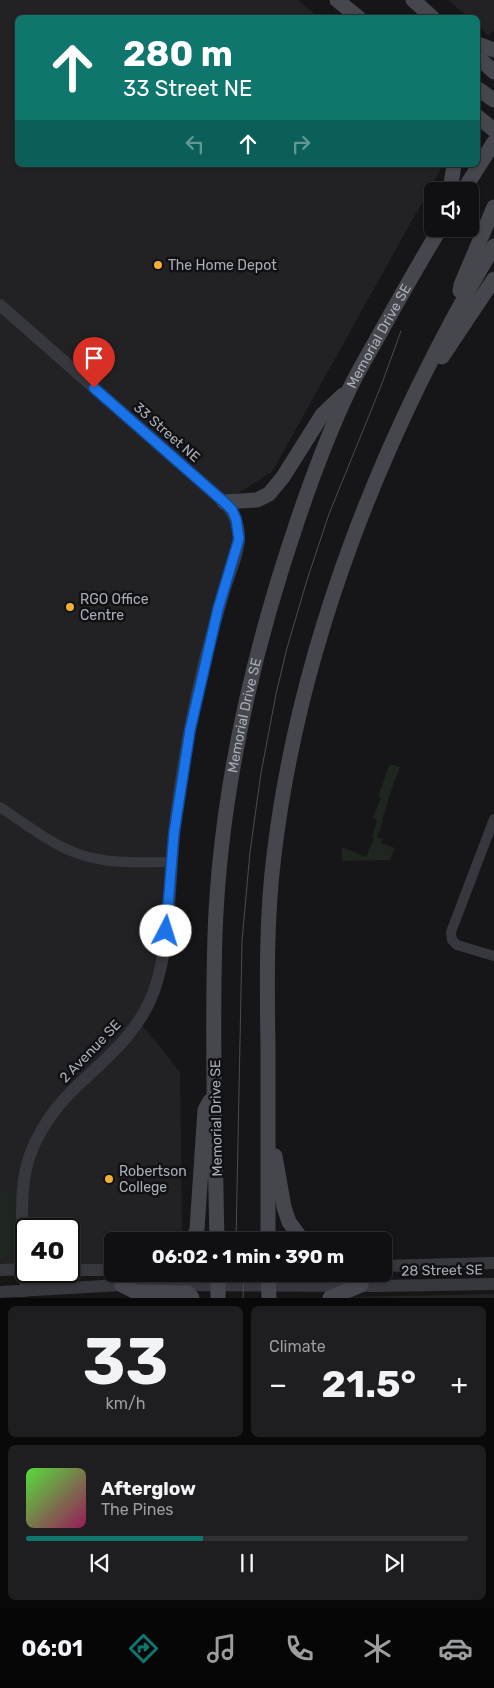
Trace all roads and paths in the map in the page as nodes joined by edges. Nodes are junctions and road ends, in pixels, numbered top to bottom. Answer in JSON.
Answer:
{"nodes":[{"id":1,"x":337,"y":0,"type":"edge"},
{"id":2,"x":413,"y":0,"type":"edge"},
{"id":3,"x":355,"y":15,"type":"edge"},
{"id":4,"x":430,"y":15,"type":"edge"},
{"id":5,"x":480,"y":45,"type":"edge"},
{"id":6,"x":494,"y":50,"type":"edge"},
{"id":7,"x":480,"y":59,"type":"edge"},
{"id":8,"x":494,"y":72,"type":"edge"},
{"id":9,"x":480,"y":90,"type":"edge"},
{"id":10,"x":494,"y":100,"type":"edge"},
{"id":11,"x":480,"y":119,"type":"edge"},
{"id":12,"x":494,"y":130,"type":"edge"},
{"id":13,"x":494,"y":142,"type":"edge"},
{"id":14,"x":480,"y":164,"type":"edge"},
{"id":15,"x":454,"y":167,"type":"edge"},
{"id":16,"x":478,"y":167,"type":"edge"},
{"id":17,"x":451,"y":182,"type":"edge"},
{"id":18,"x":469,"y":182,"type":"edge"},
{"id":19,"x":494,"y":207,"type":"edge"},
{"id":20,"x":424,"y":237,"type":"edge"},
{"id":21,"x":435,"y":237,"type":"edge"},
{"id":22,"x":494,"y":246,"type":"edge"},
{"id":23,"x":415,"y":269,"type":"junction"},
{"id":24,"x":494,"y":279,"type":"edge"},
{"id":25,"x":0,"y":305,"type":"edge"},
{"id":26,"x":459,"y":305,"type":"junction"},
{"id":27,"x":421,"y":380,"type":"junction"},
{"id":28,"x":350,"y":389,"type":"junction"},
{"id":29,"x":224,"y":502,"type":"junction"},
{"id":30,"x":0,"y":807,"type":"edge"},
{"id":31,"x":494,"y":819,"type":"edge"},
{"id":32,"x":172,"y":862,"type":"junction"},
{"id":33,"x":494,"y":956,"type":"edge"},
{"id":34,"x":214,"y":1094,"type":"junction"},
{"id":35,"x":268,"y":1115,"type":"junction"},
{"id":36,"x":23,"y":1218,"type":"edge"},
{"id":37,"x":196,"y":1232,"type":"edge"},
{"id":38,"x":217,"y":1232,"type":"edge"},
{"id":39,"x":268,"y":1232,"type":"edge"},
{"id":40,"x":296,"y":1232,"type":"edge"},
{"id":41,"x":494,"y":1263,"type":"edge"},
{"id":42,"x":392,"y":1266,"type":"edge"},
{"id":43,"x":15,"y":1269,"type":"edge"},
{"id":44,"x":0,"y":1270,"type":"edge"},
{"id":45,"x":80,"y":1270,"type":"edge"},
{"id":46,"x":104,"y":1270,"type":"edge"},
{"id":47,"x":494,"y":1284,"type":"edge"},
{"id":48,"x":122,"y":1285,"type":"junction"},
{"id":49,"x":218,"y":1285,"type":"edge"},
{"id":50,"x":269,"y":1286,"type":"edge"},
{"id":51,"x":361,"y":1286,"type":"junction"},
{"id":52,"x":0,"y":1292,"type":"edge"},
{"id":53,"x":26,"y":1295,"type":"edge"},
{"id":54,"x":192,"y":1298,"type":"edge"},
{"id":55,"x":330,"y":1298,"type":"edge"}],
"edges":[{"from":1,"to":3,"type":"main road"},
{"from":2,"to":4,"type":"main road"},
{"from":5,"to":6,"type":"main road"},
{"from":7,"to":8,"type":"main road"},
{"from":9,"to":10,"type":"main road"},
{"from":11,"to":12,"type":"main road"},
{"from":13,"to":14,"type":"main road"},
{"from":15,"to":17,"type":"main road"},
{"from":16,"to":18,"type":"main road"},
{"from":19,"to":26,"type":"main road"},
{"from":20,"to":23,"type":"main road"},
{"from":21,"to":23,"type":"main road","name":"Memorial Drive SE"},
{"from":22,"to":26,"type":"main road"},
{"from":23,"to":28,"type":"main road","name":"Memorial Drive SE"},
{"from":24,"to":27,"type":"main road"},
{"from":25,"to":29,"type":"street","name":"33 Street NE"},
{"from":26,"to":27,"type":"main road"},
{"from":27,"to":35,"type":"main road"},
{"from":28,"to":29,"type":"main road"},
{"from":28,"to":34,"type":"main road","name":"Memorial Drive SE"},
{"from":29,"to":32,"type":"street","name":"2 Avenue SE"},
{"from":30,"to":32,"type":"street"},
{"from":31,"to":33,"type":"street"},
{"from":32,"to":36,"type":"street","name":"2 Avenue SE"},
{"from":34,"to":37,"type":"main road"},
{"from":34,"to":38,"type":"main road","name":"Memorial Drive SE"},
{"from":35,"to":39,"type":"main road"},
{"from":35,"to":40,"type":"main road"},
{"from":41,"to":42,"type":"street","name":"28 Street SE"},
{"from":43,"to":44,"type":"street"},
{"from":45,"to":46,"type":"street"},
{"from":47,"to":51,"type":"street","name":"28 Street SE"},
{"from":48,"to":49,"type":"street","name":"28 Street SE"},
{"from":48,"to":53,"type":"street","name":"28 Street SE"},
{"from":48,"to":54,"type":"main road"},
{"from":49,"to":50,"type":"street","name":"28 Street SE"},
{"from":50,"to":51,"type":"street","name":"28 Street SE"},
{"from":51,"to":55,"type":"main road"},
{"from":52,"to":53,"type":"street","name":"28 Street SE"}]}
